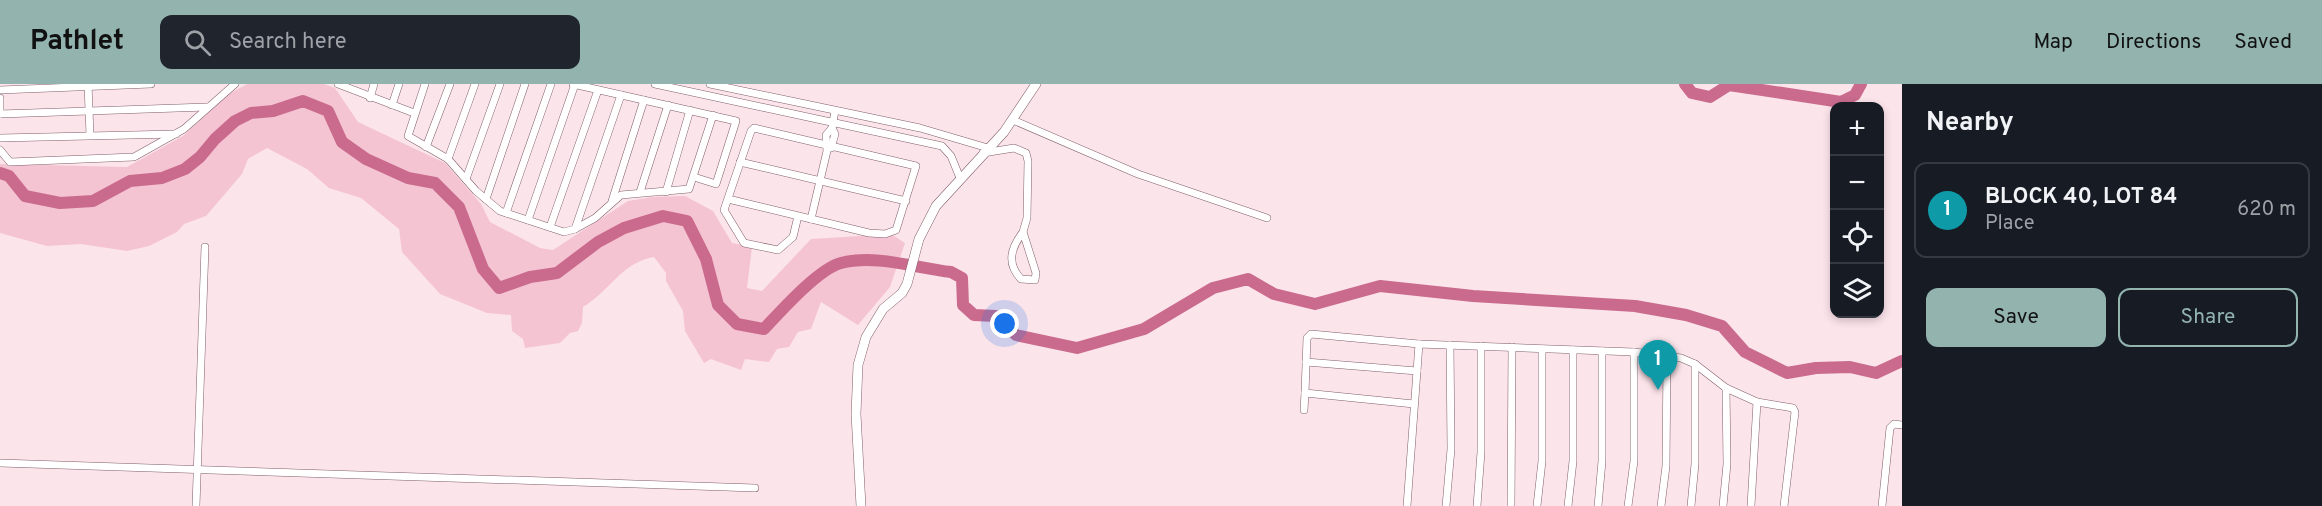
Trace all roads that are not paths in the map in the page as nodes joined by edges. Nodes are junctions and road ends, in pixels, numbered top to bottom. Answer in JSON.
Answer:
{"nodes":[{"id":1,"x":151,"y":84,"type":"edge"},
{"id":2,"x":235,"y":84,"type":"edge"},
{"id":3,"x":338,"y":84,"type":"edge"},
{"id":4,"x":374,"y":84,"type":"edge"},
{"id":5,"x":399,"y":84,"type":"edge"},
{"id":6,"x":424,"y":84,"type":"edge"},
{"id":7,"x":450,"y":84,"type":"edge"},
{"id":8,"x":475,"y":84,"type":"edge"},
{"id":9,"x":500,"y":84,"type":"edge"},
{"id":10,"x":525,"y":84,"type":"edge"},
{"id":11,"x":550,"y":84,"type":"edge"},
{"id":12,"x":574,"y":84,"type":"edge"},
{"id":13,"x":655,"y":84,"type":"edge"},
{"id":14,"x":710,"y":84,"type":"edge"},
{"id":15,"x":1036,"y":84,"type":"edge"},
{"id":16,"x":88,"y":85,"type":"edge"},
{"id":17,"x":349,"y":86,"type":"edge"},
{"id":18,"x":0,"y":90,"type":"edge"},
{"id":19,"x":598,"y":90,"type":"junction"},
{"id":20,"x":621,"y":95,"type":"junction"},
{"id":21,"x":0,"y":98,"type":"edge"},
{"id":22,"x":370,"y":98,"type":"junction"},
{"id":23,"x":644,"y":100,"type":"junction"},
{"id":24,"x":392,"y":105,"type":"junction"},
{"id":25,"x":668,"y":105,"type":"junction"},
{"id":26,"x":208,"y":107,"type":"junction"},
{"id":27,"x":690,"y":110,"type":"junction"},
{"id":28,"x":89,"y":111,"type":"junction"},
{"id":29,"x":835,"y":111,"type":"junction"},
{"id":30,"x":414,"y":113,"type":"junction"},
{"id":31,"x":0,"y":114,"type":"edge"},
{"id":32,"x":713,"y":116,"type":"junction"},
{"id":33,"x":1013,"y":120,"type":"junction"},
{"id":34,"x":832,"y":126,"type":"junction"},
{"id":35,"x":176,"y":134,"type":"junction"},
{"id":36,"x":90,"y":135,"type":"junction"},
{"id":37,"x":945,"y":135,"type":"junction"},
{"id":38,"x":0,"y":138,"type":"edge"},
{"id":39,"x":942,"y":146,"type":"junction"},
{"id":40,"x":426,"y":147,"type":"junction"},
{"id":41,"x":828,"y":147,"type":"junction"},
{"id":42,"x":0,"y":150,"type":"edge"},
{"id":43,"x":986,"y":151,"type":"junction"},
{"id":44,"x":448,"y":159,"type":"junction"},
{"id":45,"x":740,"y":162,"type":"junction"},
{"id":46,"x":694,"y":177,"type":"junction"},
{"id":47,"x":960,"y":178,"type":"junction"},
{"id":48,"x":466,"y":179,"type":"junction"},
{"id":49,"x":820,"y":181,"type":"junction"},
{"id":50,"x":640,"y":192,"type":"junction"},
{"id":51,"x":666,"y":192,"type":"junction"},
{"id":52,"x":486,"y":199,"type":"junction"},
{"id":53,"x":728,"y":199,"type":"junction"},
{"id":54,"x":906,"y":201,"type":"junction"},
{"id":55,"x":611,"y":204,"type":"junction"},
{"id":56,"x":506,"y":213,"type":"junction"},
{"id":57,"x":798,"y":216,"type":"junction"},
{"id":58,"x":1267,"y":218,"type":"dead end"},
{"id":59,"x":811,"y":219,"type":"junction"},
{"id":60,"x":528,"y":220,"type":"junction"},
{"id":61,"x":550,"y":227,"type":"junction"},
{"id":62,"x":575,"y":229,"type":"junction"},
{"id":63,"x":1023,"y":232,"type":"junction"},
{"id":64,"x":205,"y":247,"type":"dead end"},
{"id":65,"x":1419,"y":344,"type":"junction"},
{"id":66,"x":1450,"y":345,"type":"junction"},
{"id":67,"x":1481,"y":346,"type":"junction"},
{"id":68,"x":1512,"y":347,"type":"junction"},
{"id":69,"x":1542,"y":349,"type":"junction"},
{"id":70,"x":1573,"y":350,"type":"junction"},
{"id":71,"x":1602,"y":351,"type":"junction"},
{"id":72,"x":1634,"y":352,"type":"junction"},
{"id":73,"x":1667,"y":355,"type":"junction"},
{"id":74,"x":1306,"y":362,"type":"junction"},
{"id":75,"x":1695,"y":364,"type":"junction"},
{"id":76,"x":1417,"y":371,"type":"junction"},
{"id":77,"x":1726,"y":388,"type":"junction"},
{"id":78,"x":1305,"y":393,"type":"junction"},
{"id":79,"x":1757,"y":402,"type":"junction"},
{"id":80,"x":1414,"y":404,"type":"junction"},
{"id":81,"x":1304,"y":410,"type":"dead end"},
{"id":82,"x":1902,"y":425,"type":"edge"},
{"id":83,"x":0,"y":463,"type":"edge"},
{"id":84,"x":197,"y":469,"type":"junction"},
{"id":85,"x":755,"y":488,"type":"dead end"},
{"id":86,"x":196,"y":506,"type":"edge"},
{"id":87,"x":861,"y":506,"type":"edge"},
{"id":88,"x":1407,"y":506,"type":"edge"},
{"id":89,"x":1446,"y":506,"type":"edge"},
{"id":90,"x":1477,"y":506,"type":"edge"},
{"id":91,"x":1511,"y":506,"type":"edge"},
{"id":92,"x":1537,"y":506,"type":"edge"},
{"id":93,"x":1568,"y":506,"type":"edge"},
{"id":94,"x":1598,"y":506,"type":"edge"},
{"id":95,"x":1628,"y":506,"type":"edge"},
{"id":96,"x":1661,"y":506,"type":"edge"},
{"id":97,"x":1691,"y":506,"type":"edge"},
{"id":98,"x":1723,"y":506,"type":"edge"},
{"id":99,"x":1751,"y":506,"type":"edge"},
{"id":100,"x":1784,"y":506,"type":"edge"},
{"id":101,"x":1882,"y":506,"type":"edge"}],
"edges":[{"from":1,"to":16,"type":"street"},
{"from":2,"to":26,"type":"street"},
{"from":3,"to":17,"type":"street"},
{"from":4,"to":22,"type":"street"},
{"from":5,"to":24,"type":"street"},
{"from":6,"to":30,"type":"street"},
{"from":7,"to":40,"type":"street"},
{"from":8,"to":44,"type":"street"},
{"from":9,"to":48,"type":"street"},
{"from":10,"to":52,"type":"street"},
{"from":11,"to":56,"type":"street"},
{"from":12,"to":19,"type":"street"},
{"from":12,"to":60,"type":"street"},
{"from":13,"to":34,"type":"street"},
{"from":14,"to":29,"type":"street"},
{"from":15,"to":33,"type":"main road"},
{"from":16,"to":18,"type":"street"},
{"from":16,"to":28,"type":"street"},
{"from":17,"to":22,"type":"street"},
{"from":19,"to":20,"type":"street"},
{"from":19,"to":61,"type":"street"},
{"from":20,"to":23,"type":"street"},
{"from":20,"to":62,"type":"street"},
{"from":21,"to":31,"type":"street"},
{"from":22,"to":24,"type":"street"},
{"from":23,"to":25,"type":"street"},
{"from":23,"to":55,"type":"street"},
{"from":24,"to":30,"type":"street"},
{"from":25,"to":27,"type":"street"},
{"from":25,"to":50,"type":"street"},
{"from":26,"to":28,"type":"street"},
{"from":26,"to":35,"type":"street"},
{"from":27,"to":32,"type":"street"},
{"from":27,"to":51,"type":"street"},
{"from":28,"to":31,"type":"street"},
{"from":28,"to":36,"type":"street"},
{"from":29,"to":34,"type":"street"},
{"from":29,"to":37,"type":"street"},
{"from":30,"to":40,"type":"street"},
{"from":32,"to":46,"type":"street"},
{"from":32,"to":46,"type":"street"},
{"from":33,"to":43,"type":"main road"},
{"from":33,"to":58,"type":"street"},
{"from":34,"to":39,"type":"street"},
{"from":34,"to":41,"type":"street"},
{"from":35,"to":36,"type":"street"},
{"from":35,"to":42,"type":"street"},
{"from":36,"to":38,"type":"street"},
{"from":37,"to":39,"type":"street"},
{"from":37,"to":43,"type":"street"},
{"from":39,"to":47,"type":"street"},
{"from":40,"to":44,"type":"street"},
{"from":41,"to":45,"type":"street"},
{"from":41,"to":49,"type":"street"},
{"from":41,"to":54,"type":"street"},
{"from":43,"to":47,"type":"main road"},
{"from":43,"to":63,"type":"street"},
{"from":44,"to":48,"type":"street"},
{"from":45,"to":49,"type":"street"},
{"from":45,"to":53,"type":"street"},
{"from":46,"to":51,"type":"street"},
{"from":47,"to":87,"type":"main road"},
{"from":48,"to":52,"type":"street"},
{"from":49,"to":54,"type":"street"},
{"from":49,"to":59,"type":"street"},
{"from":50,"to":51,"type":"street"},
{"from":50,"to":55,"type":"street"},
{"from":52,"to":56,"type":"street"},
{"from":53,"to":57,"type":"street"},
{"from":53,"to":57,"type":"street"},
{"from":54,"to":59,"type":"street"},
{"from":55,"to":62,"type":"street"},
{"from":56,"to":60,"type":"street"},
{"from":57,"to":59,"type":"street"},
{"from":60,"to":61,"type":"street"},
{"from":61,"to":62,"type":"street"},
{"from":63,"to":63,"type":"street"},
{"from":64,"to":84,"type":"street"},
{"from":65,"to":66,"type":"street"},
{"from":65,"to":74,"type":"street"},
{"from":65,"to":76,"type":"street"},
{"from":66,"to":67,"type":"street"},
{"from":66,"to":89,"type":"street"},
{"from":67,"to":68,"type":"street"},
{"from":67,"to":90,"type":"street"},
{"from":68,"to":69,"type":"street"},
{"from":68,"to":91,"type":"street"},
{"from":69,"to":70,"type":"street"},
{"from":69,"to":92,"type":"street"},
{"from":70,"to":71,"type":"street"},
{"from":70,"to":93,"type":"street"},
{"from":71,"to":72,"type":"street"},
{"from":71,"to":94,"type":"street"},
{"from":72,"to":73,"type":"street"},
{"from":72,"to":95,"type":"street"},
{"from":73,"to":75,"type":"street"},
{"from":73,"to":96,"type":"street"},
{"from":74,"to":76,"type":"street"},
{"from":74,"to":78,"type":"street"},
{"from":75,"to":77,"type":"street"},
{"from":75,"to":97,"type":"street"},
{"from":76,"to":80,"type":"street"},
{"from":77,"to":79,"type":"street"},
{"from":77,"to":98,"type":"street"},
{"from":78,"to":80,"type":"street"},
{"from":78,"to":81,"type":"street"},
{"from":79,"to":99,"type":"street"},
{"from":79,"to":100,"type":"street"},
{"from":80,"to":88,"type":"street"},
{"from":82,"to":101,"type":"street"},
{"from":83,"to":84,"type":"street"},
{"from":84,"to":85,"type":"street"},
{"from":84,"to":86,"type":"street"}]}
